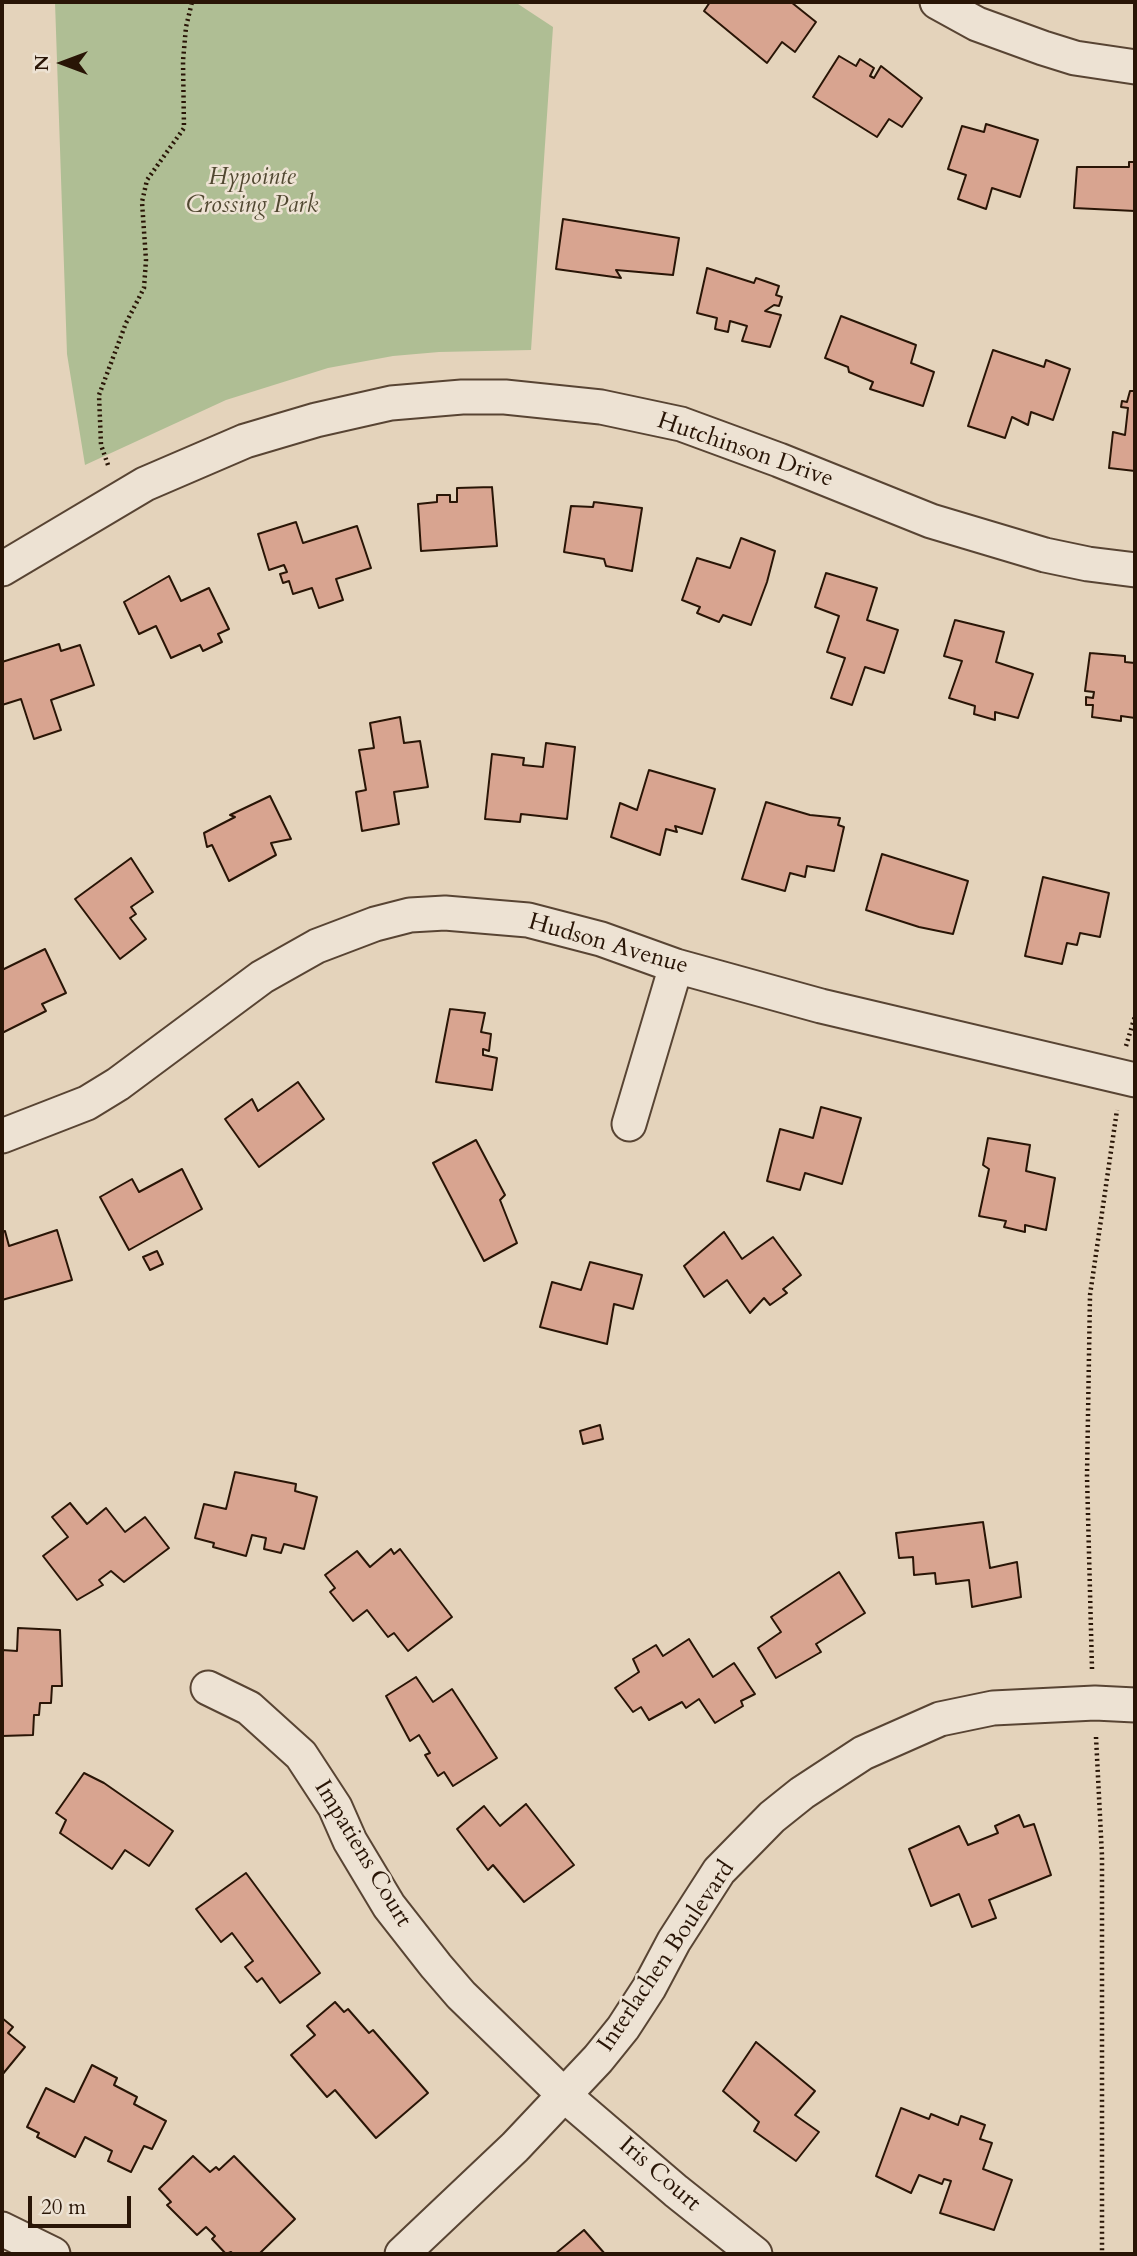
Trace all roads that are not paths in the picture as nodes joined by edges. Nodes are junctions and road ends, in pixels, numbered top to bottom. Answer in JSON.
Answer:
{"nodes":[{"id":1,"x":937,"y":2,"type":"edge"},
{"id":2,"x":1135,"y":67,"type":"edge"},
{"id":3,"x":2,"y":569,"type":"edge"},
{"id":4,"x":1135,"y":570,"type":"edge"},
{"id":5,"x":676,"y":966,"type":"junction"},
{"id":6,"x":1129,"y":1079,"type":"edge"},
{"id":7,"x":629,"y":1124,"type":"dead end"},
{"id":8,"x":2,"y":1136,"type":"edge"},
{"id":9,"x":208,"y":1688,"type":"dead end"},
{"id":10,"x":1135,"y":1705,"type":"edge"},
{"id":11,"x":565,"y":2095,"type":"junction"},
{"id":12,"x":2,"y":2229,"type":"edge"},
{"id":13,"x":53,"y":2254,"type":"edge"},
{"id":14,"x":402,"y":2254,"type":"edge"},
{"id":15,"x":755,"y":2254,"type":"edge"}],
"edges":[{"from":1,"to":2,"type":"street"},
{"from":3,"to":4,"type":"street","name":"Hutchinson Drive"},
{"from":5,"to":6,"type":"street","name":"Hudson Avenue"},
{"from":5,"to":7,"type":"street"},
{"from":5,"to":8,"type":"street","name":"Hudson Avenue"},
{"from":9,"to":11,"type":"street","name":"Impatiens Court"},
{"from":10,"to":11,"type":"street","name":"Interlachen Boulevard"},
{"from":11,"to":14,"type":"street","name":"Interlachen Boulevard"},
{"from":11,"to":15,"type":"street","name":"Iris Court"},
{"from":12,"to":13,"type":"street"}]}
